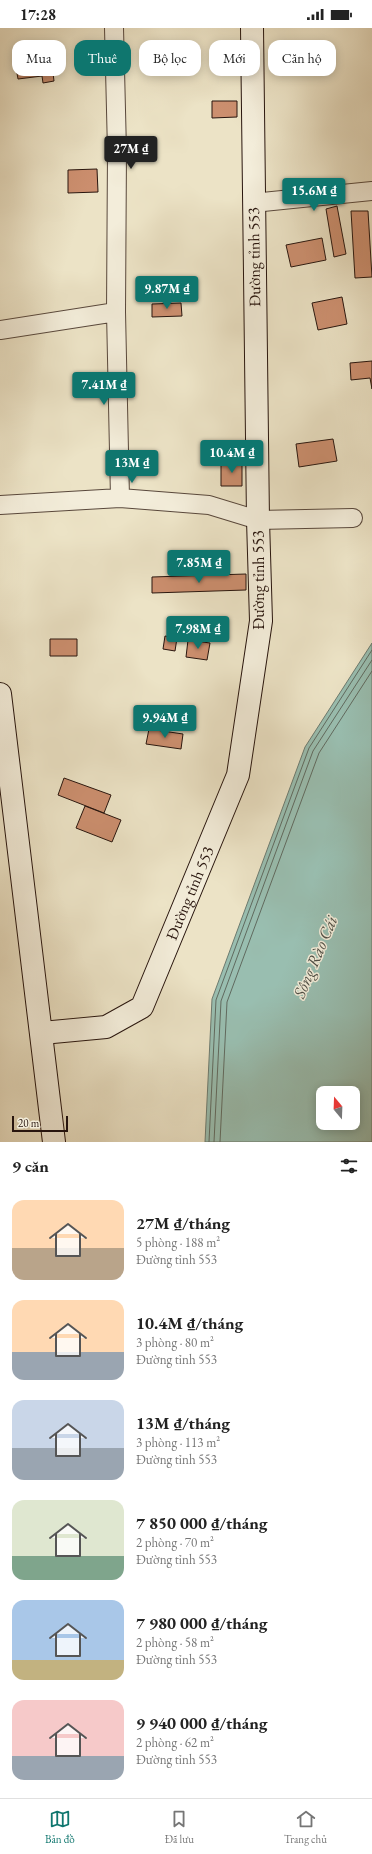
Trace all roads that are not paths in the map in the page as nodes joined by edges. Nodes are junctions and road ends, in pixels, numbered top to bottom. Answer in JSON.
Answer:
{"nodes":[{"id":1,"x":114,"y":28,"type":"edge"},
{"id":2,"x":252,"y":28,"type":"edge"},
{"id":3,"x":372,"y":191,"type":"edge"},
{"id":4,"x":253,"y":203,"type":"junction"},
{"id":5,"x":116,"y":312,"type":"junction"},
{"id":6,"x":0,"y":330,"type":"edge"},
{"id":7,"x":120,"y":498,"type":"junction"},
{"id":8,"x":0,"y":505,"type":"edge"},
{"id":9,"x":353,"y":518,"type":"dead end"},
{"id":10,"x":258,"y":520,"type":"junction"},
{"id":11,"x":0,"y":694,"type":"edge"},
{"id":12,"x":42,"y":1033,"type":"junction"},
{"id":13,"x":54,"y":1142,"type":"edge"}],
"edges":[{"from":1,"to":5,"type":"street"},
{"from":2,"to":4,"type":"street","name":"Đường tỉnh 553"},
{"from":3,"to":4,"type":"street"},
{"from":4,"to":10,"type":"street","name":"Đường tỉnh 553"},
{"from":5,"to":6,"type":"street"},
{"from":5,"to":7,"type":"street"},
{"from":7,"to":8,"type":"street"},
{"from":7,"to":10,"type":"street"},
{"from":9,"to":10,"type":"street"},
{"from":10,"to":12,"type":"street","name":"Đường tỉnh 553"},
{"from":11,"to":12,"type":"street"},
{"from":12,"to":13,"type":"street"}]}
